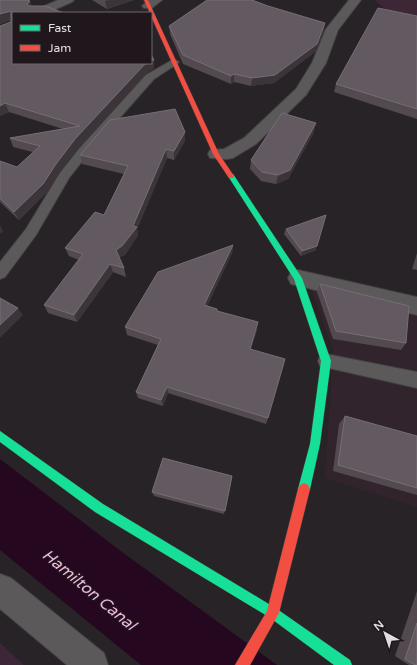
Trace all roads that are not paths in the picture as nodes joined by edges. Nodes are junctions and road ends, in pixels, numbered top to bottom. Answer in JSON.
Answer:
{"nodes":[{"id":1,"x":68,"y":0,"type":"edge"},
{"id":2,"x":355,"y":0,"type":"edge"},
{"id":3,"x":150,"y":2,"type":"edge"},
{"id":4,"x":39,"y":12,"type":"edge"},
{"id":5,"x":174,"y":62,"type":"junction"},
{"id":6,"x":216,"y":154,"type":"junction"},
{"id":7,"x":0,"y":273,"type":"edge"},
{"id":8,"x":298,"y":278,"type":"junction"},
{"id":9,"x":417,"y":306,"type":"edge"},
{"id":10,"x":326,"y":361,"type":"junction"},
{"id":11,"x":417,"y":380,"type":"edge"},
{"id":12,"x":0,"y":436,"type":"edge"},
{"id":13,"x":0,"y":589,"type":"edge"},
{"id":14,"x":273,"y":614,"type":"junction"},
{"id":15,"x":92,"y":665,"type":"edge"},
{"id":16,"x":242,"y":665,"type":"edge"},
{"id":17,"x":345,"y":665,"type":"edge"}],
"edges":[{"from":1,"to":4,"type":"street"},
{"from":2,"to":6,"type":"street"},
{"from":3,"to":5,"type":"main road"},
{"from":5,"to":6,"type":"main road"},
{"from":5,"to":7,"type":"lane"},
{"from":6,"to":8,"type":"main road"},
{"from":8,"to":9,"type":"street"},
{"from":8,"to":10,"type":"main road"},
{"from":10,"to":11,"type":"lane"},
{"from":10,"to":14,"type":"main road"},
{"from":12,"to":14,"type":"main road"},
{"from":13,"to":15,"type":"street"},
{"from":14,"to":16,"type":"main road"},
{"from":14,"to":17,"type":"main road"}]}
